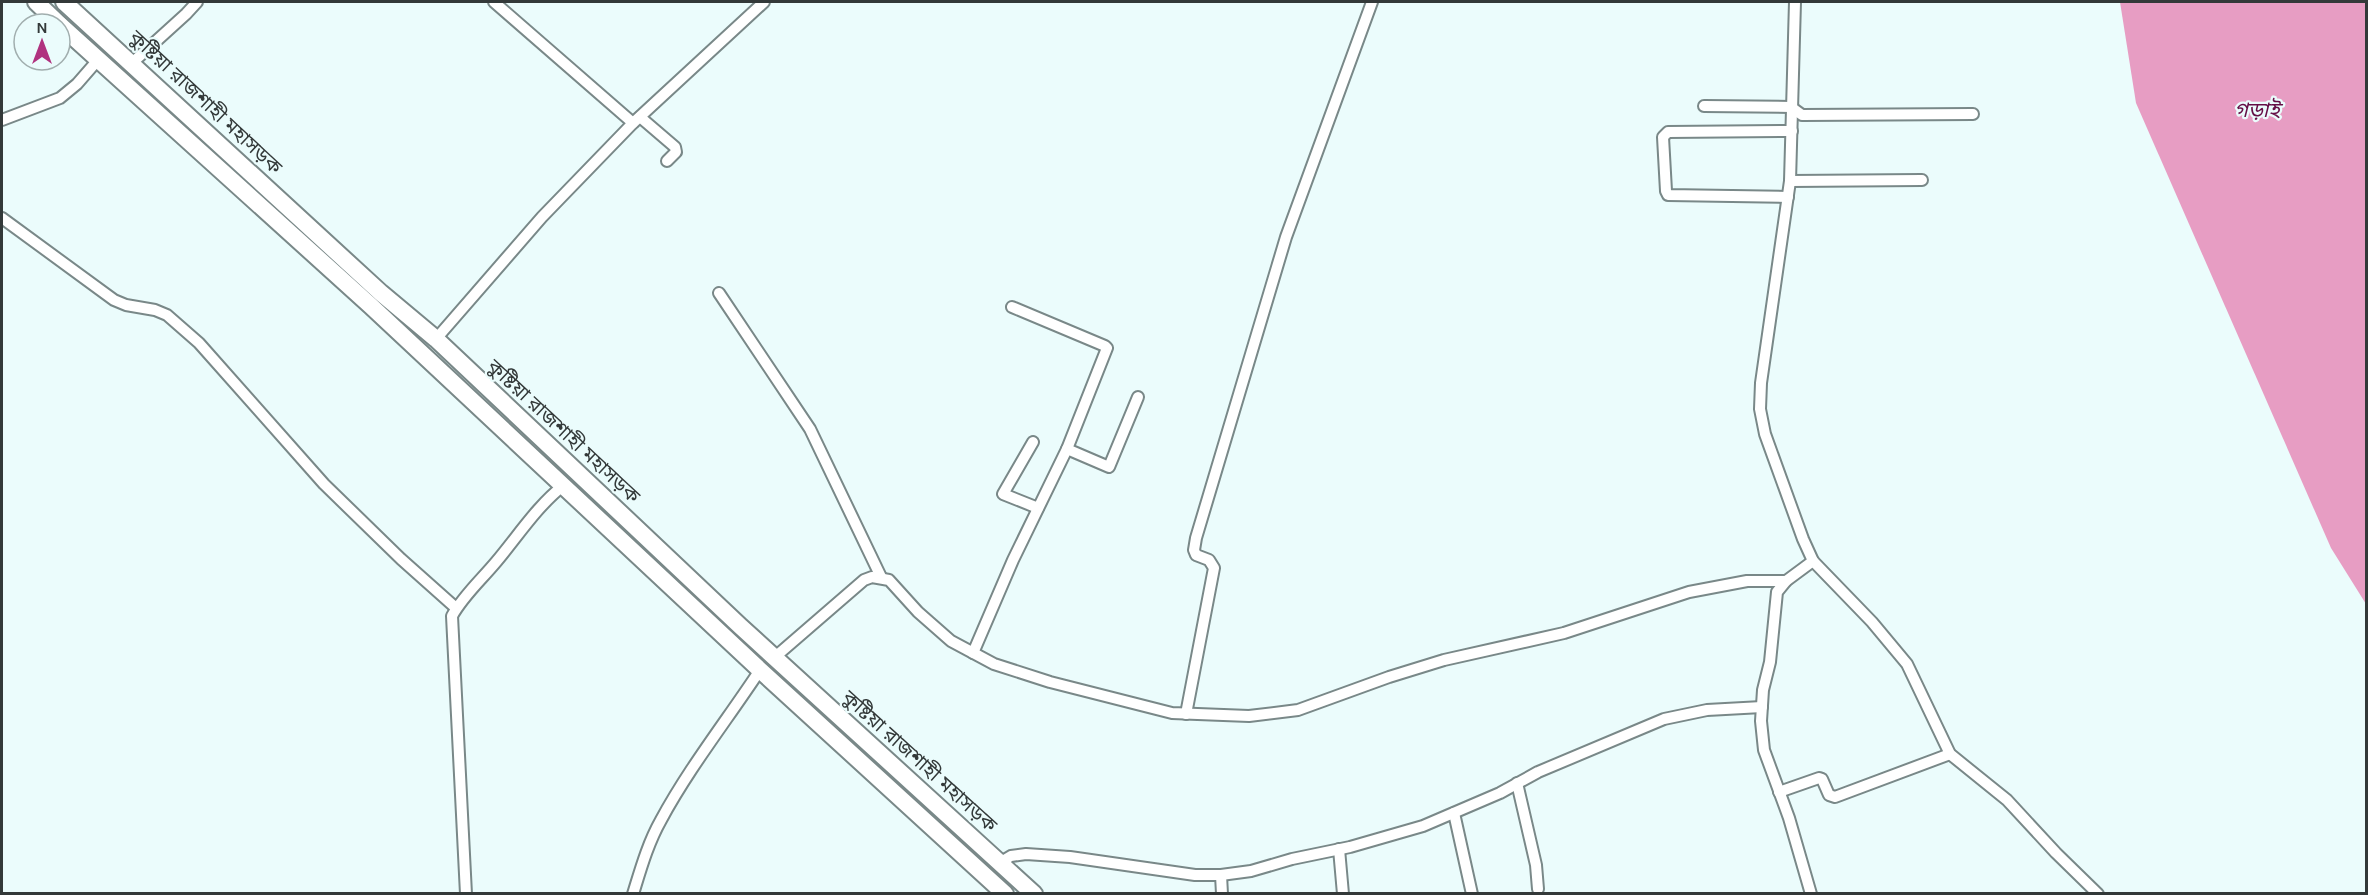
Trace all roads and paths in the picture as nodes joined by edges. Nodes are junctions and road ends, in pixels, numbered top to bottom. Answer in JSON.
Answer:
{"nodes":[{"id":1,"x":64,"y":2,"type":"edge"},
{"id":2,"x":197,"y":2,"type":"edge"},
{"id":3,"x":494,"y":2,"type":"edge"},
{"id":4,"x":764,"y":2,"type":"edge"},
{"id":5,"x":1372,"y":2,"type":"edge"},
{"id":6,"x":1795,"y":2,"type":"edge"},
{"id":7,"x":84,"y":19,"type":"junction"},
{"id":8,"x":72,"y":24,"type":"edge"},
{"id":9,"x":72,"y":36,"type":"edge"},
{"id":10,"x":97,"y":61,"type":"junction"},
{"id":11,"x":132,"y":63,"type":"junction"},
{"id":12,"x":1704,"y":106,"type":"dead end"},
{"id":13,"x":1791,"y":106,"type":"junction"},
{"id":14,"x":1974,"y":114,"type":"dead end"},
{"id":15,"x":2,"y":120,"type":"edge"},
{"id":16,"x":637,"y":120,"type":"junction"},
{"id":17,"x":1792,"y":131,"type":"junction"},
{"id":18,"x":667,"y":161,"type":"dead end"},
{"id":19,"x":1922,"y":180,"type":"dead end"},
{"id":20,"x":1790,"y":181,"type":"junction"},
{"id":21,"x":1788,"y":197,"type":"junction"},
{"id":22,"x":2,"y":218,"type":"edge"},
{"id":23,"x":719,"y":293,"type":"dead end"},
{"id":24,"x":376,"y":300,"type":"junction"},
{"id":25,"x":1012,"y":307,"type":"dead end"},
{"id":26,"x":436,"y":339,"type":"junction"},
{"id":27,"x":1138,"y":397,"type":"dead end"},
{"id":28,"x":1033,"y":442,"type":"dead end"},
{"id":29,"x":1066,"y":449,"type":"junction"},
{"id":30,"x":564,"y":485,"type":"junction"},
{"id":31,"x":1038,"y":508,"type":"junction"},
{"id":32,"x":1813,"y":561,"type":"junction"},
{"id":33,"x":881,"y":577,"type":"junction"},
{"id":34,"x":1786,"y":581,"type":"junction"},
{"id":35,"x":456,"y":608,"type":"junction"},
{"id":36,"x":740,"y":626,"type":"junction"},
{"id":37,"x":728,"y":639,"type":"junction"},
{"id":38,"x":973,"y":653,"type":"junction"},
{"id":39,"x":775,"y":657,"type":"junction"},
{"id":40,"x":760,"y":670,"type":"junction"},
{"id":41,"x":1762,"y":707,"type":"junction"},
{"id":42,"x":1186,"y":714,"type":"junction"},
{"id":43,"x":1950,"y":754,"type":"junction"},
{"id":44,"x":1517,"y":783,"type":"junction"},
{"id":45,"x":1779,"y":792,"type":"junction"},
{"id":46,"x":1454,"y":813,"type":"junction"},
{"id":47,"x":1339,"y":849,"type":"junction"},
{"id":48,"x":1001,"y":862,"type":"junction"},
{"id":49,"x":1221,"y":875,"type":"junction"},
{"id":50,"x":1538,"y":890,"type":"dead end"},
{"id":51,"x":466,"y":894,"type":"edge"},
{"id":52,"x":633,"y":894,"type":"edge"},
{"id":53,"x":1005,"y":894,"type":"edge"},
{"id":54,"x":1034,"y":894,"type":"edge"},
{"id":55,"x":1222,"y":894,"type":"edge"},
{"id":56,"x":1343,"y":894,"type":"edge"},
{"id":57,"x":1472,"y":894,"type":"edge"},
{"id":58,"x":1811,"y":894,"type":"edge"},
{"id":59,"x":2098,"y":894,"type":"edge"}],
"edges":[{"from":1,"to":7,"type":"highway","name":"কুষ্টিয়া রাজশাহী মহাসড়ক"},
{"from":2,"to":11,"type":"street"},
{"from":3,"to":16,"type":"street"},
{"from":4,"to":16,"type":"street"},
{"from":5,"to":42,"type":"street"},
{"from":6,"to":13,"type":"street"},
{"from":7,"to":8,"type":"highway"},
{"from":7,"to":11,"type":"highway","name":"কুষ্টিয়া রাজশাহী মহাসড়ক"},
{"from":9,"to":10,"type":"highway","name":"কুষ্টিয়া রাজশাহী মহাসড়ক"},
{"from":10,"to":15,"type":"street"},
{"from":10,"to":24,"type":"highway","name":"কুষ্টিয়া রাজশাহী মহাসড়ক"},
{"from":11,"to":24,"type":"highway","name":"কুষ্টিয়া রাজশাহী মহাসড়ক"},
{"from":12,"to":13,"type":"street"},
{"from":13,"to":14,"type":"street"},
{"from":13,"to":17,"type":"street"},
{"from":16,"to":18,"type":"street"},
{"from":16,"to":26,"type":"street"},
{"from":17,"to":20,"type":"street"},
{"from":17,"to":21,"type":"street"},
{"from":19,"to":20,"type":"street"},
{"from":20,"to":21,"type":"street"},
{"from":21,"to":32,"type":"street"},
{"from":22,"to":35,"type":"street"},
{"from":23,"to":33,"type":"street"},
{"from":24,"to":26,"type":"highway","name":"কুষ্টিয়া রাজশাহী মহাসড়ক"},
{"from":24,"to":30,"type":"highway","name":"কুষ্টিয়া রাজশাহী মহাসড়ক"},
{"from":25,"to":29,"type":"street"},
{"from":26,"to":36,"type":"highway","name":"কুষ্টিয়া রাজশাহী মহাসড়ক"},
{"from":27,"to":29,"type":"street"},
{"from":28,"to":31,"type":"street"},
{"from":29,"to":31,"type":"street"},
{"from":30,"to":35,"type":"street"},
{"from":30,"to":37,"type":"highway","name":"কুষ্টিয়া রাজশাহী মহাসড়ক"},
{"from":31,"to":38,"type":"street"},
{"from":32,"to":34,"type":"street"},
{"from":32,"to":43,"type":"street"},
{"from":33,"to":38,"type":"street"},
{"from":33,"to":39,"type":"street"},
{"from":34,"to":41,"type":"street"},
{"from":34,"to":42,"type":"street"},
{"from":35,"to":51,"type":"street"},
{"from":36,"to":37,"type":"highway"},
{"from":36,"to":39,"type":"highway","name":"কুষ্টিয়া রাজশাহী মহাসড়ক"},
{"from":37,"to":40,"type":"highway","name":"কুষ্টিয়া রাজশাহী মহাসড়ক"},
{"from":38,"to":42,"type":"street"},
{"from":39,"to":48,"type":"highway","name":"কুষ্টিয়া রাজশাহী মহাসড়ক"},
{"from":40,"to":52,"type":"street"},
{"from":40,"to":53,"type":"highway","name":"কুষ্টিয়া রাজশাহী মহাসড়ক"},
{"from":41,"to":44,"type":"street"},
{"from":41,"to":45,"type":"street"},
{"from":43,"to":45,"type":"street"},
{"from":43,"to":59,"type":"street"},
{"from":44,"to":46,"type":"street"},
{"from":44,"to":50,"type":"street"},
{"from":45,"to":58,"type":"street"},
{"from":46,"to":47,"type":"street"},
{"from":46,"to":57,"type":"street"},
{"from":47,"to":49,"type":"street"},
{"from":47,"to":56,"type":"street"},
{"from":48,"to":49,"type":"street"},
{"from":48,"to":54,"type":"highway","name":"কুষ্টিয়া রাজশাহী মহাসড়ক"},
{"from":49,"to":55,"type":"street"}]}
